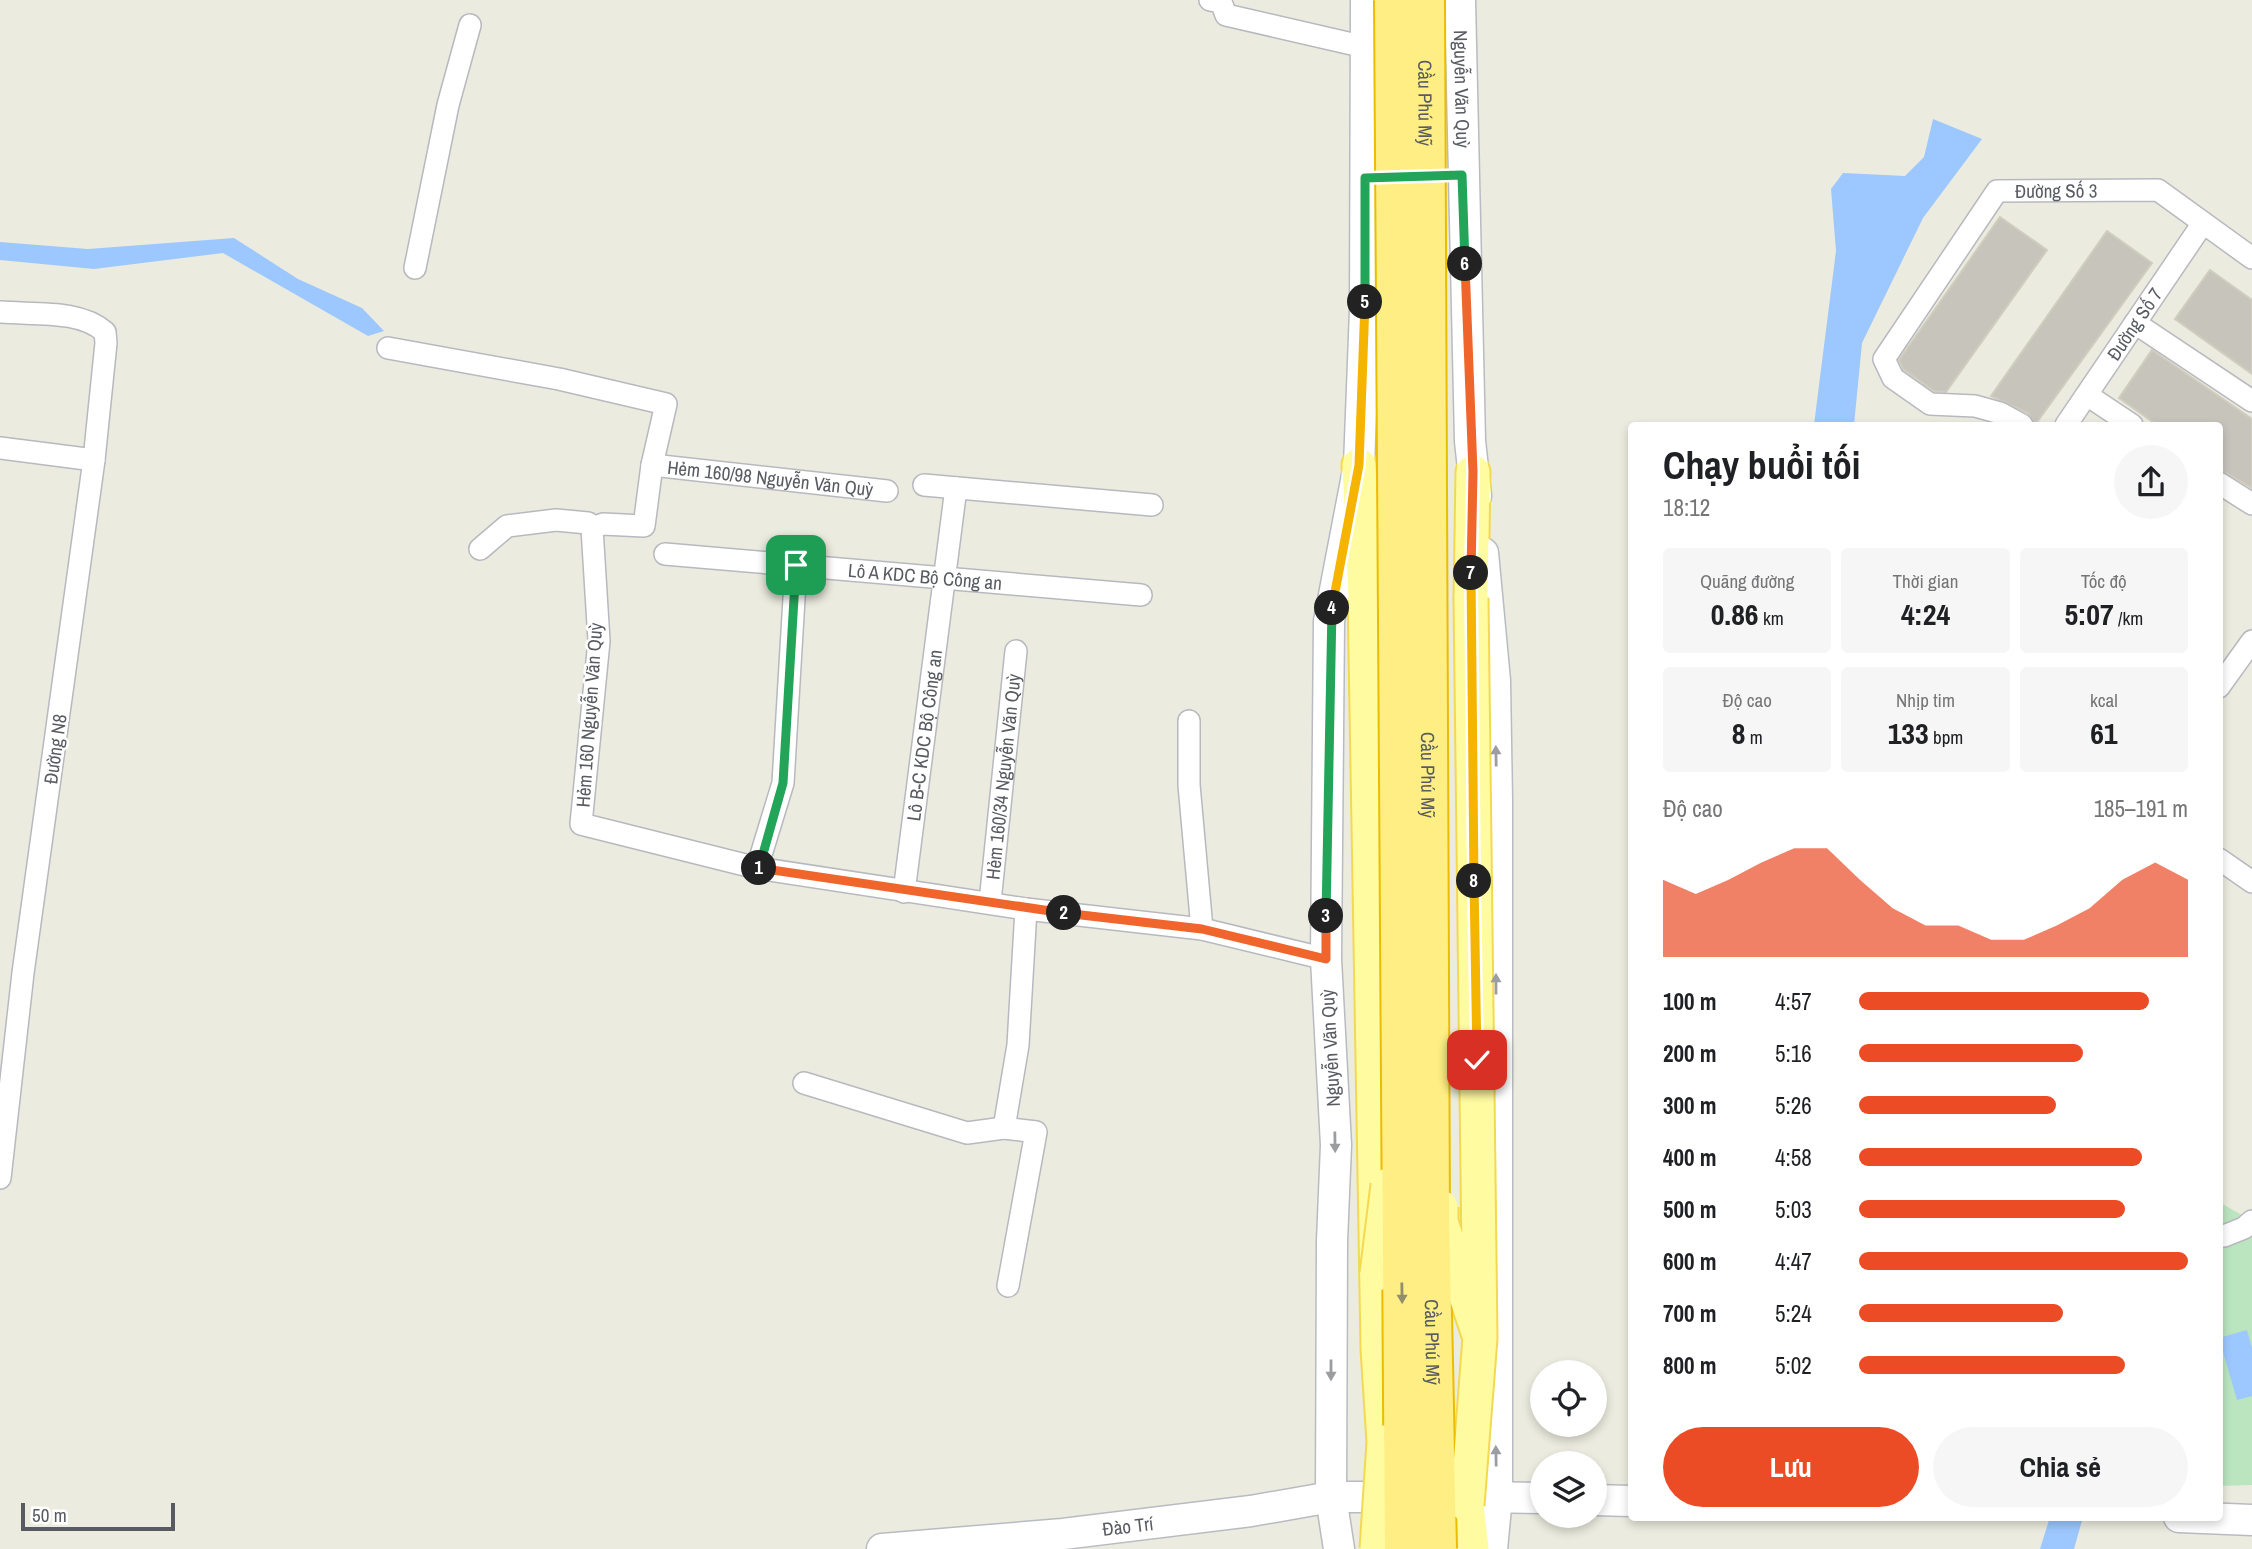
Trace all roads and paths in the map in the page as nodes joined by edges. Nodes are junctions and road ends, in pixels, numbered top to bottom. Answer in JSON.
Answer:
{"nodes":[{"id":1,"x":1210,"y":0,"type":"edge"},
{"id":2,"x":1366,"y":0,"type":"edge"},
{"id":3,"x":1382,"y":0,"type":"edge"},
{"id":4,"x":1394,"y":0,"type":"edge"},
{"id":5,"x":1425,"y":0,"type":"edge"},
{"id":6,"x":1434,"y":0,"type":"edge"},
{"id":7,"x":1460,"y":0,"type":"edge"},
{"id":8,"x":470,"y":25,"type":"dead end"},
{"id":9,"x":1365,"y":47,"type":"junction"},
{"id":10,"x":1462,"y":175,"type":"junction"},
{"id":11,"x":1365,"y":178,"type":"junction"},
{"id":12,"x":2203,"y":223,"type":"junction"},
{"id":13,"x":2252,"y":258,"type":"edge"},
{"id":14,"x":415,"y":268,"type":"dead end"},
{"id":15,"x":0,"y":312,"type":"edge"},
{"id":16,"x":2135,"y":323,"type":"junction"},
{"id":17,"x":388,"y":348,"type":"dead end"},
{"id":18,"x":2087,"y":395,"type":"junction"},
{"id":19,"x":2252,"y":401,"type":"edge"},
{"id":20,"x":2016,"y":422,"type":"edge"},
{"id":21,"x":2068,"y":422,"type":"edge"},
{"id":22,"x":2128,"y":422,"type":"edge"},
{"id":23,"x":0,"y":448,"type":"edge"},
{"id":24,"x":94,"y":460,"type":"junction"},
{"id":25,"x":652,"y":465,"type":"junction"},
{"id":26,"x":1359,"y":465,"type":"junction"},
{"id":27,"x":1473,"y":472,"type":"junction"},
{"id":28,"x":925,"y":485,"type":"dead end"},
{"id":29,"x":2223,"y":485,"type":"edge"},
{"id":30,"x":956,"y":488,"type":"junction"},
{"id":31,"x":887,"y":491,"type":"dead end"},
{"id":32,"x":2252,"y":504,"type":"edge"},
{"id":33,"x":1152,"y":505,"type":"dead end"},
{"id":34,"x":592,"y":527,"type":"junction"},
{"id":35,"x":480,"y":549,"type":"dead end"},
{"id":36,"x":665,"y":554,"type":"dead end"},
{"id":37,"x":796,"y":565,"type":"junction"},
{"id":38,"x":944,"y":578,"type":"junction"},
{"id":39,"x":1141,"y":595,"type":"dead end"},
{"id":40,"x":1471,"y":598,"type":"joint"},
{"id":41,"x":2252,"y":641,"type":"edge"},
{"id":42,"x":1016,"y":651,"type":"dead end"},
{"id":43,"x":2223,"y":681,"type":"edge"},
{"id":44,"x":1189,"y":722,"type":"dead end"},
{"id":45,"x":2223,"y":862,"type":"edge"},
{"id":46,"x":757,"y":868,"type":"junction"},
{"id":47,"x":2252,"y":881,"type":"edge"},
{"id":48,"x":904,"y":892,"type":"junction"},
{"id":49,"x":989,"y":902,"type":"junction"},
{"id":50,"x":1026,"y":909,"type":"junction"},
{"id":51,"x":1202,"y":929,"type":"junction"},
{"id":52,"x":1326,"y":959,"type":"junction"},
{"id":53,"x":804,"y":1083,"type":"dead end"},
{"id":54,"x":1004,"y":1128,"type":"junction"},
{"id":55,"x":3,"y":1152,"type":"edge"},
{"id":56,"x":0,"y":1178,"type":"edge"},
{"id":57,"x":2252,"y":1221,"type":"edge"},
{"id":58,"x":2224,"y":1236,"type":"dead end"},
{"id":59,"x":1377,"y":1274,"type":"junction"},
{"id":60,"x":1008,"y":1286,"type":"dead end"},
{"id":61,"x":1480,"y":1338,"type":"junction"},
{"id":62,"x":1384,"y":1442,"type":"junction"},
{"id":63,"x":1331,"y":1497,"type":"junction"},
{"id":64,"x":1530,"y":1499,"type":"edge"},
{"id":65,"x":1607,"y":1500,"type":"edge"},
{"id":66,"x":1482,"y":1501,"type":"junction"},
{"id":67,"x":1628,"y":1501,"type":"edge"},
{"id":68,"x":2223,"y":1519,"type":"edge"},
{"id":69,"x":2252,"y":1520,"type":"edge"},
{"id":70,"x":882,"y":1549,"type":"edge"},
{"id":71,"x":1339,"y":1549,"type":"edge"},
{"id":72,"x":1377,"y":1549,"type":"edge"},
{"id":73,"x":1390,"y":1549,"type":"edge"},
{"id":74,"x":1404,"y":1549,"type":"edge"},
{"id":75,"x":1437,"y":1549,"type":"edge"},
{"id":76,"x":1463,"y":1549,"type":"edge"},
{"id":77,"x":1472,"y":1549,"type":"edge"},
{"id":78,"x":1492,"y":1549,"type":"edge"}],
"edges":[{"from":1,"to":9,"type":"street"},
{"from":2,"to":9,"type":"street","name":"Nguyễn Văn Quỳ"},
{"from":3,"to":59,"type":"main road","bridge":true},
{"from":4,"to":74,"type":"highway","name":"Cầu Phú Mỹ","one_way":true,"bridge":true},
{"from":5,"to":75,"type":"highway","name":"Cầu Phú Mỹ","bridge":true},
{"from":6,"to":61,"type":"main road","name":"Cầu Phú Mỹ","bridge":true},
{"from":7,"to":10,"type":"street","name":"Nguyễn Văn Quỳ"},
{"from":8,"to":14,"type":"street"},
{"from":9,"to":11,"type":"street","name":"Nguyễn Văn Quỳ"},
{"from":10,"to":11,"type":"street"},
{"from":10,"to":27,"type":"street","name":"Nguyễn Văn Quỳ"},
{"from":11,"to":26,"type":"street","name":"Nguyễn Văn Quỳ"},
{"from":12,"to":13,"type":"street","name":"Đường Số 3"},
{"from":12,"to":16,"type":"street","name":"Đường Số 7"},
{"from":12,"to":20,"type":"street","name":"Đường Số 3"},
{"from":15,"to":24,"type":"street","name":"Đường N8"},
{"from":16,"to":18,"type":"street","name":"Đường Số 7"},
{"from":16,"to":19,"type":"street"},
{"from":17,"to":25,"type":"street"},
{"from":18,"to":21,"type":"street","name":"Đường Số 7"},
{"from":18,"to":22,"type":"street"},
{"from":23,"to":24,"type":"street"},
{"from":24,"to":55,"type":"street","name":"Đường N8"},
{"from":25,"to":31,"type":"street","name":"Hẻm 160/98 Nguyễn Văn Quỳ"},
{"from":25,"to":34,"type":"street"},
{"from":26,"to":52,"type":"street","name":"Nguyễn Văn Quỳ"},
{"from":26,"to":59,"type":"main road","name":"Nguyễn Văn Quỳ","bridge":true},
{"from":27,"to":40,"type":"main road","name":"Nguyễn Văn Quỳ"},
{"from":66,"to":27,"type":"street","name":"Nguyễn Văn Quỳ","one_way":true},
{"from":28,"to":30,"type":"street"},
{"from":29,"to":32,"type":"street"},
{"from":30,"to":33,"type":"street"},
{"from":30,"to":38,"type":"street","name":"Lô B-C KDC Bộ Công an"},
{"from":34,"to":35,"type":"street"},
{"from":34,"to":46,"type":"street","name":"Hẻm 160 Nguyễn Văn Quỳ"},
{"from":36,"to":37,"type":"street","name":"Lô A KDC Bộ Công an"},
{"from":37,"to":38,"type":"street","name":"Lô A KDC Bộ Công an"},
{"from":37,"to":46,"type":"street"},
{"from":38,"to":39,"type":"street","name":"Lô A KDC Bộ Công an"},
{"from":38,"to":48,"type":"street","name":"Lô B-C KDC Bộ Công an"},
{"from":40,"to":61,"type":"main road","name":"Cầu Phú Mỹ","bridge":true},
{"from":41,"to":43,"type":"street"},
{"from":42,"to":49,"type":"street","name":"Hẻm 160/34 Nguyễn Văn Quỳ"},
{"from":44,"to":51,"type":"street"},
{"from":45,"to":47,"type":"street"},
{"from":46,"to":48,"type":"street","name":"Hẻm 160 Nguyễn Văn Quỳ"},
{"from":48,"to":49,"type":"street","name":"Hẻm 160 Nguyễn Văn Quỳ"},
{"from":49,"to":50,"type":"street","name":"Hẻm 160 Nguyễn Văn Quỳ"},
{"from":50,"to":51,"type":"street","name":"Hẻm 160 Nguyễn Văn Quỳ"},
{"from":50,"to":54,"type":"street"},
{"from":51,"to":52,"type":"street","name":"Hẻm 160 Nguyễn Văn Quỳ"},
{"from":52,"to":63,"type":"street","name":"Nguyễn Văn Quỳ","one_way":true},
{"from":53,"to":54,"type":"street"},
{"from":54,"to":60,"type":"street"},
{"from":55,"to":56,"type":"street","name":"Đường N8"},
{"from":57,"to":58,"type":"street"},
{"from":59,"to":62,"type":"main road"},
{"from":61,"to":66,"type":"main road","name":"Cầu Phú Mỹ","bridge":true},
{"from":62,"to":72,"type":"main road","bridge":true},
{"from":62,"to":73,"type":"main road","bridge":true},
{"from":63,"to":66,"type":"street","name":"Đào Trí"},
{"from":63,"to":70,"type":"street","name":"Đào Trí"},
{"from":63,"to":71,"type":"street","name":"Nguyễn Văn Quỳ"},
{"from":64,"to":66,"type":"street","name":"Đào Trí"},
{"from":65,"to":67,"type":"street"},
{"from":66,"to":76,"type":"main road","name":"Cầu Phú Mỹ"},
{"from":66,"to":77,"type":"main road","name":"Cầu Phú Mỹ"},
{"from":66,"to":78,"type":"street","name":"Nguyễn Văn Quỳ"},
{"from":68,"to":69,"type":"street"}]}
